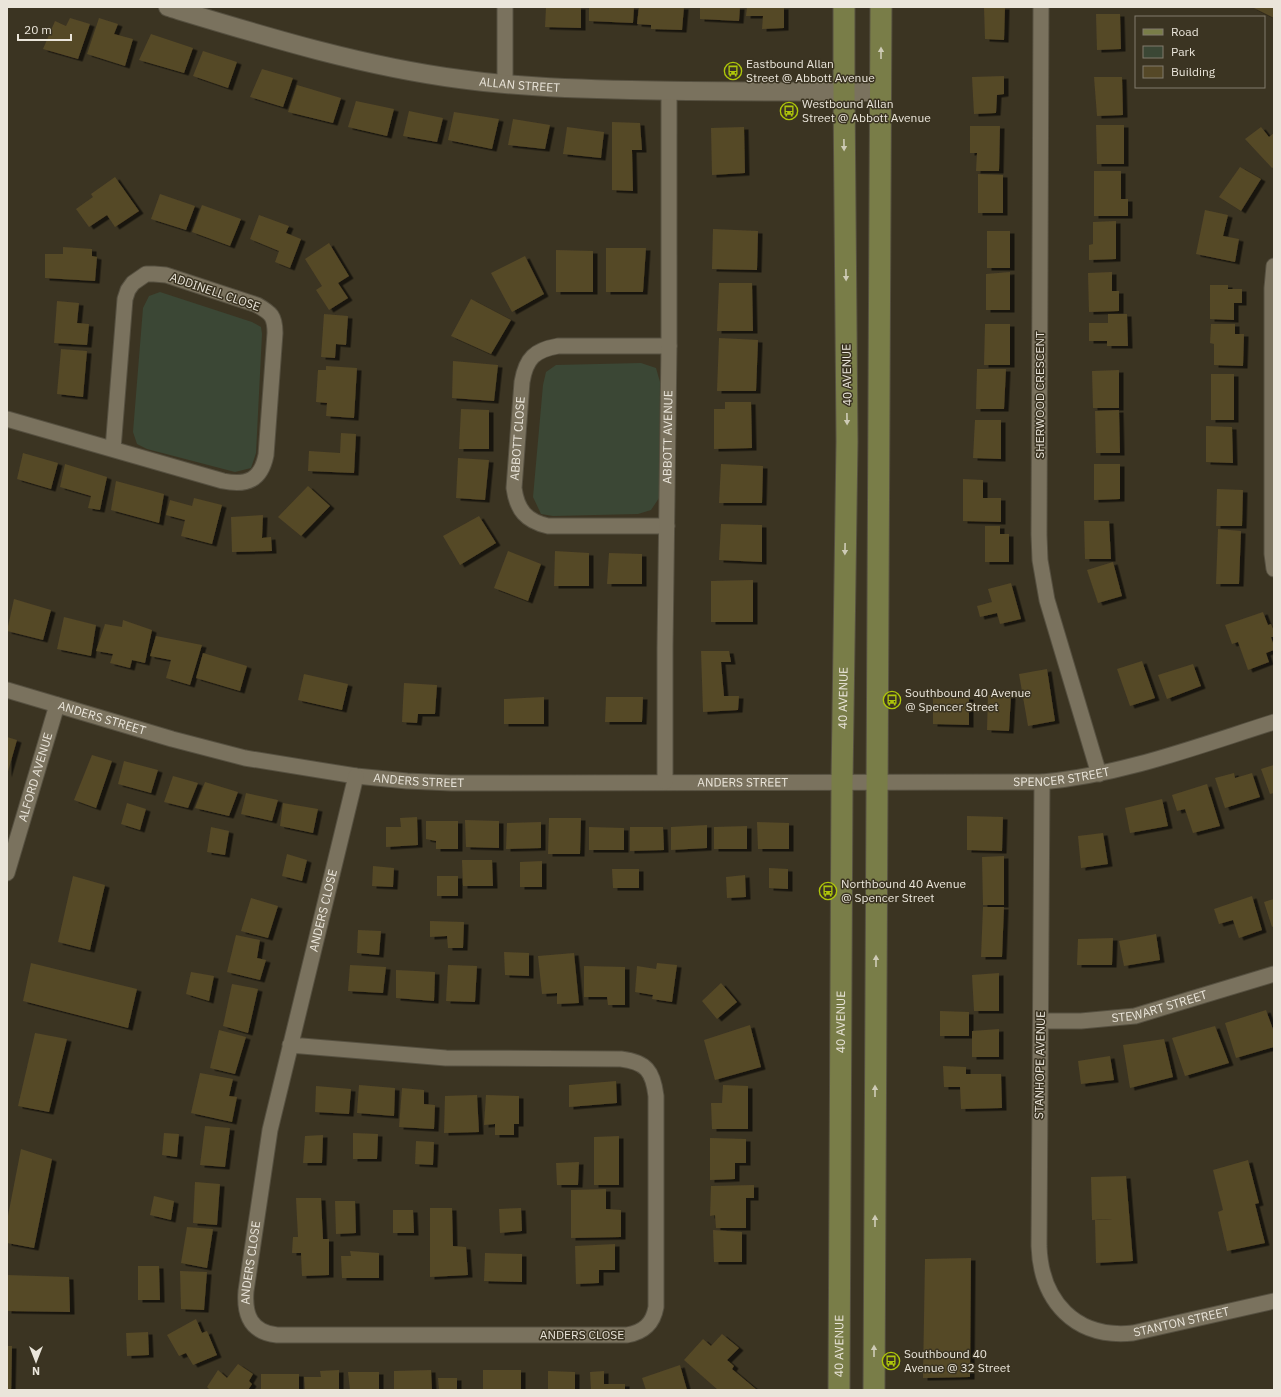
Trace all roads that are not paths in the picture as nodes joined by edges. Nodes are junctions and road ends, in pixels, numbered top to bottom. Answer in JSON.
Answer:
{"nodes":[{"id":1,"x":168,"y":7,"type":"edge"},
{"id":2,"x":505,"y":7,"type":"edge"},
{"id":3,"x":844,"y":7,"type":"edge"},
{"id":4,"x":881,"y":7,"type":"edge"},
{"id":5,"x":1041,"y":7,"type":"edge"},
{"id":6,"x":505,"y":85,"type":"junction"},
{"id":7,"x":669,"y":91,"type":"junction"},
{"id":8,"x":844,"y":92,"type":"junction"},
{"id":9,"x":881,"y":92,"type":"junction"},
{"id":10,"x":1274,"y":266,"type":"edge"},
{"id":11,"x":669,"y":346,"type":"junction"},
{"id":12,"x":7,"y":419,"type":"edge"},
{"id":13,"x":1273,"y":436,"type":"edge"},
{"id":14,"x":113,"y":449,"type":"junction"},
{"id":15,"x":667,"y":526,"type":"junction"},
{"id":16,"x":1274,"y":569,"type":"edge"},
{"id":17,"x":7,"y":690,"type":"edge"},
{"id":18,"x":57,"y":705,"type":"junction"},
{"id":19,"x":1274,"y":722,"type":"edge"},
{"id":20,"x":1099,"y":774,"type":"junction"},
{"id":21,"x":356,"y":776,"type":"junction"},
{"id":22,"x":665,"y":782,"type":"junction"},
{"id":23,"x":842,"y":782,"type":"junction"},
{"id":24,"x":877,"y":782,"type":"junction"},
{"id":25,"x":1042,"y":782,"type":"junction"},
{"id":26,"x":7,"y":873,"type":"edge"},
{"id":27,"x":1274,"y":974,"type":"edge"},
{"id":28,"x":1041,"y":1021,"type":"junction"},
{"id":29,"x":290,"y":1045,"type":"junction"},
{"id":30,"x":1274,"y":1301,"type":"edge"},
{"id":31,"x":1088,"y":1327,"type":"joint"},
{"id":32,"x":839,"y":1390,"type":"edge"},
{"id":33,"x":874,"y":1390,"type":"edge"}],
"edges":[{"from":1,"to":6,"type":"street","name":"ALLAN STREET"},
{"from":2,"to":6,"type":"street"},
{"from":3,"to":8,"type":"main road","name":"40 AVENUE"},
{"from":9,"to":4,"type":"main road","one_way":true},
{"from":5,"to":20,"type":"street","name":"SHERWOOD CRESCENT"},
{"from":6,"to":7,"type":"street","name":"ALLAN STREET"},
{"from":7,"to":8,"type":"street","name":"ALLAN STREET"},
{"from":7,"to":11,"type":"street","name":"ABBOTT AVENUE"},
{"from":8,"to":9,"type":"street","name":"ALLAN STREET"},
{"from":8,"to":23,"type":"main road","name":"40 AVENUE","one_way":true},
{"from":9,"to":24,"type":"main road"},
{"from":10,"to":13,"type":"street"},
{"from":11,"to":15,"type":"street","name":"ABBOTT AVENUE"},
{"from":11,"to":15,"type":"street","name":"ABBOTT CLOSE"},
{"from":12,"to":14,"type":"street","name":"ADDINELL CLOSE"},
{"from":13,"to":16,"type":"street"},
{"from":14,"to":14,"type":"street","name":"ADDINELL CLOSE"},
{"from":15,"to":22,"type":"street","name":"ABBOTT AVENUE"},
{"from":17,"to":18,"type":"street","name":"ANDERS STREET"},
{"from":18,"to":21,"type":"street","name":"ANDERS STREET"},
{"from":18,"to":26,"type":"street","name":"ALFORD AVENUE"},
{"from":19,"to":20,"type":"street","name":"SPENCER STREET"},
{"from":20,"to":25,"type":"street","name":"SPENCER STREET"},
{"from":21,"to":22,"type":"street","name":"ANDERS STREET"},
{"from":21,"to":29,"type":"street","name":"ANDERS CLOSE"},
{"from":22,"to":23,"type":"street","name":"ANDERS STREET"},
{"from":23,"to":24,"type":"street","name":"SPENCER STREET"},
{"from":23,"to":32,"type":"main road","name":"40 AVENUE"},
{"from":24,"to":25,"type":"street","name":"SPENCER STREET"},
{"from":33,"to":24,"type":"main road","one_way":true},
{"from":25,"to":28,"type":"street","name":"STANHOPE AVENUE"},
{"from":27,"to":28,"type":"street","name":"STEWART STREET"},
{"from":28,"to":31,"type":"street","name":"STANHOPE AVENUE"},
{"from":29,"to":29,"type":"street","name":"ANDERS CLOSE"},
{"from":30,"to":31,"type":"street","name":"STANTON STREET"}]}
